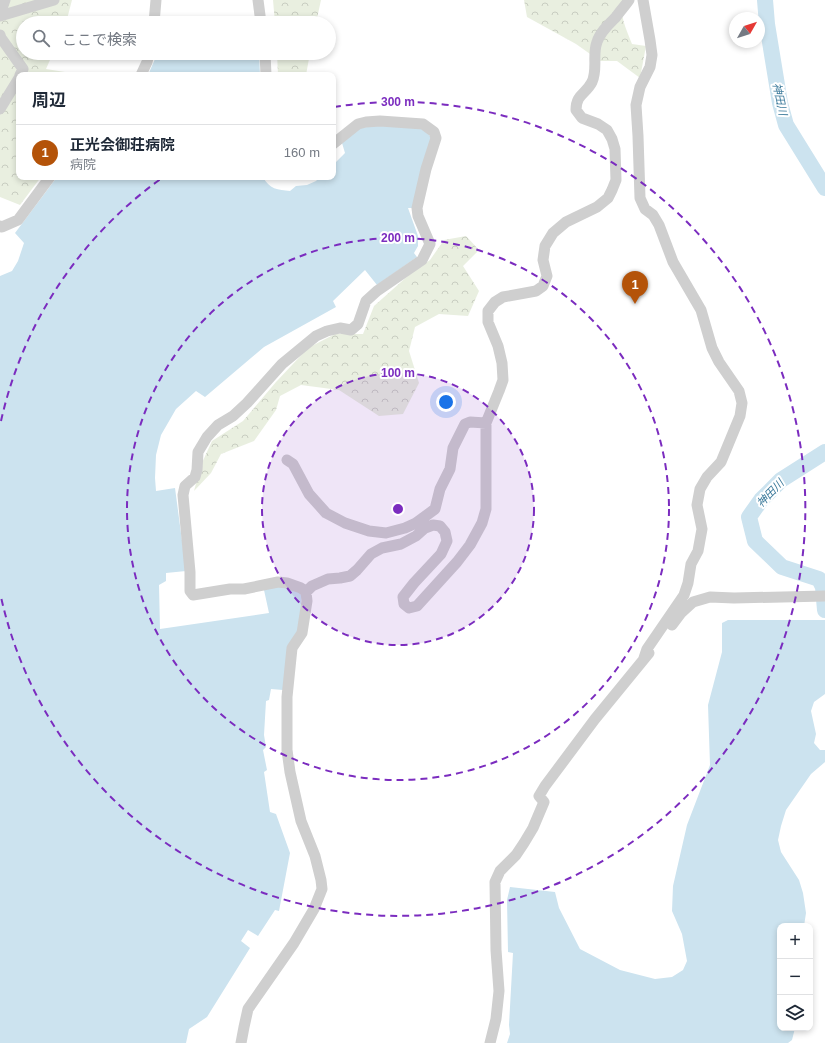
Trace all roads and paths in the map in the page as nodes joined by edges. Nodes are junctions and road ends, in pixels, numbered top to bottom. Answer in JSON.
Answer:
{"nodes":[{"id":1,"x":5,"y":0,"type":"edge"},
{"id":2,"x":54,"y":0,"type":"edge"},
{"id":3,"x":156,"y":0,"type":"edge"},
{"id":4,"x":258,"y":0,"type":"edge"},
{"id":5,"x":629,"y":0,"type":"edge"},
{"id":6,"x":643,"y":0,"type":"edge"},
{"id":7,"x":0,"y":15,"type":"edge"},
{"id":8,"x":155,"y":16,"type":"edge"},
{"id":9,"x":260,"y":16,"type":"edge"},
{"id":10,"x":0,"y":35,"type":"edge"},
{"id":11,"x":16,"y":59,"type":"edge"},
{"id":12,"x":17,"y":60,"type":"edge"},
{"id":13,"x":147,"y":60,"type":"edge"},
{"id":14,"x":265,"y":60,"type":"edge"},
{"id":15,"x":22,"y":72,"type":"edge"},
{"id":16,"x":142,"y":72,"type":"edge"},
{"id":17,"x":266,"y":72,"type":"edge"},
{"id":18,"x":16,"y":83,"type":"edge"},
{"id":19,"x":0,"y":109,"type":"edge"},
{"id":20,"x":336,"y":142,"type":"edge"},
{"id":21,"x":48,"y":180,"type":"edge"},
{"id":22,"x":0,"y":226,"type":"edge"},
{"id":23,"x":486,"y":423,"type":"junction"},
{"id":24,"x":287,"y":460,"type":"dead end"},
{"id":25,"x":306,"y":592,"type":"junction"},
{"id":26,"x":825,"y":596,"type":"edge"},
{"id":27,"x":644,"y":658,"type":"junction"},
{"id":28,"x":241,"y":1043,"type":"edge"},
{"id":29,"x":490,"y":1043,"type":"edge"}],
"edges":[{"from":1,"to":7,"type":"street"},
{"from":2,"to":7,"type":"street"},
{"from":3,"to":8,"type":"street"},
{"from":4,"to":9,"type":"street"},
{"from":5,"to":23,"type":"street"},
{"from":6,"to":27,"type":"street"},
{"from":10,"to":11,"type":"street"},
{"from":12,"to":15,"type":"street"},
{"from":13,"to":16,"type":"street"},
{"from":14,"to":17,"type":"street"},
{"from":18,"to":19,"type":"street"},
{"from":20,"to":25,"type":"street"},
{"from":21,"to":22,"type":"street"},
{"from":23,"to":24,"type":"street"},
{"from":23,"to":25,"type":"street"},
{"from":25,"to":28,"type":"street"},
{"from":26,"to":27,"type":"street"},
{"from":27,"to":29,"type":"street"}]}
